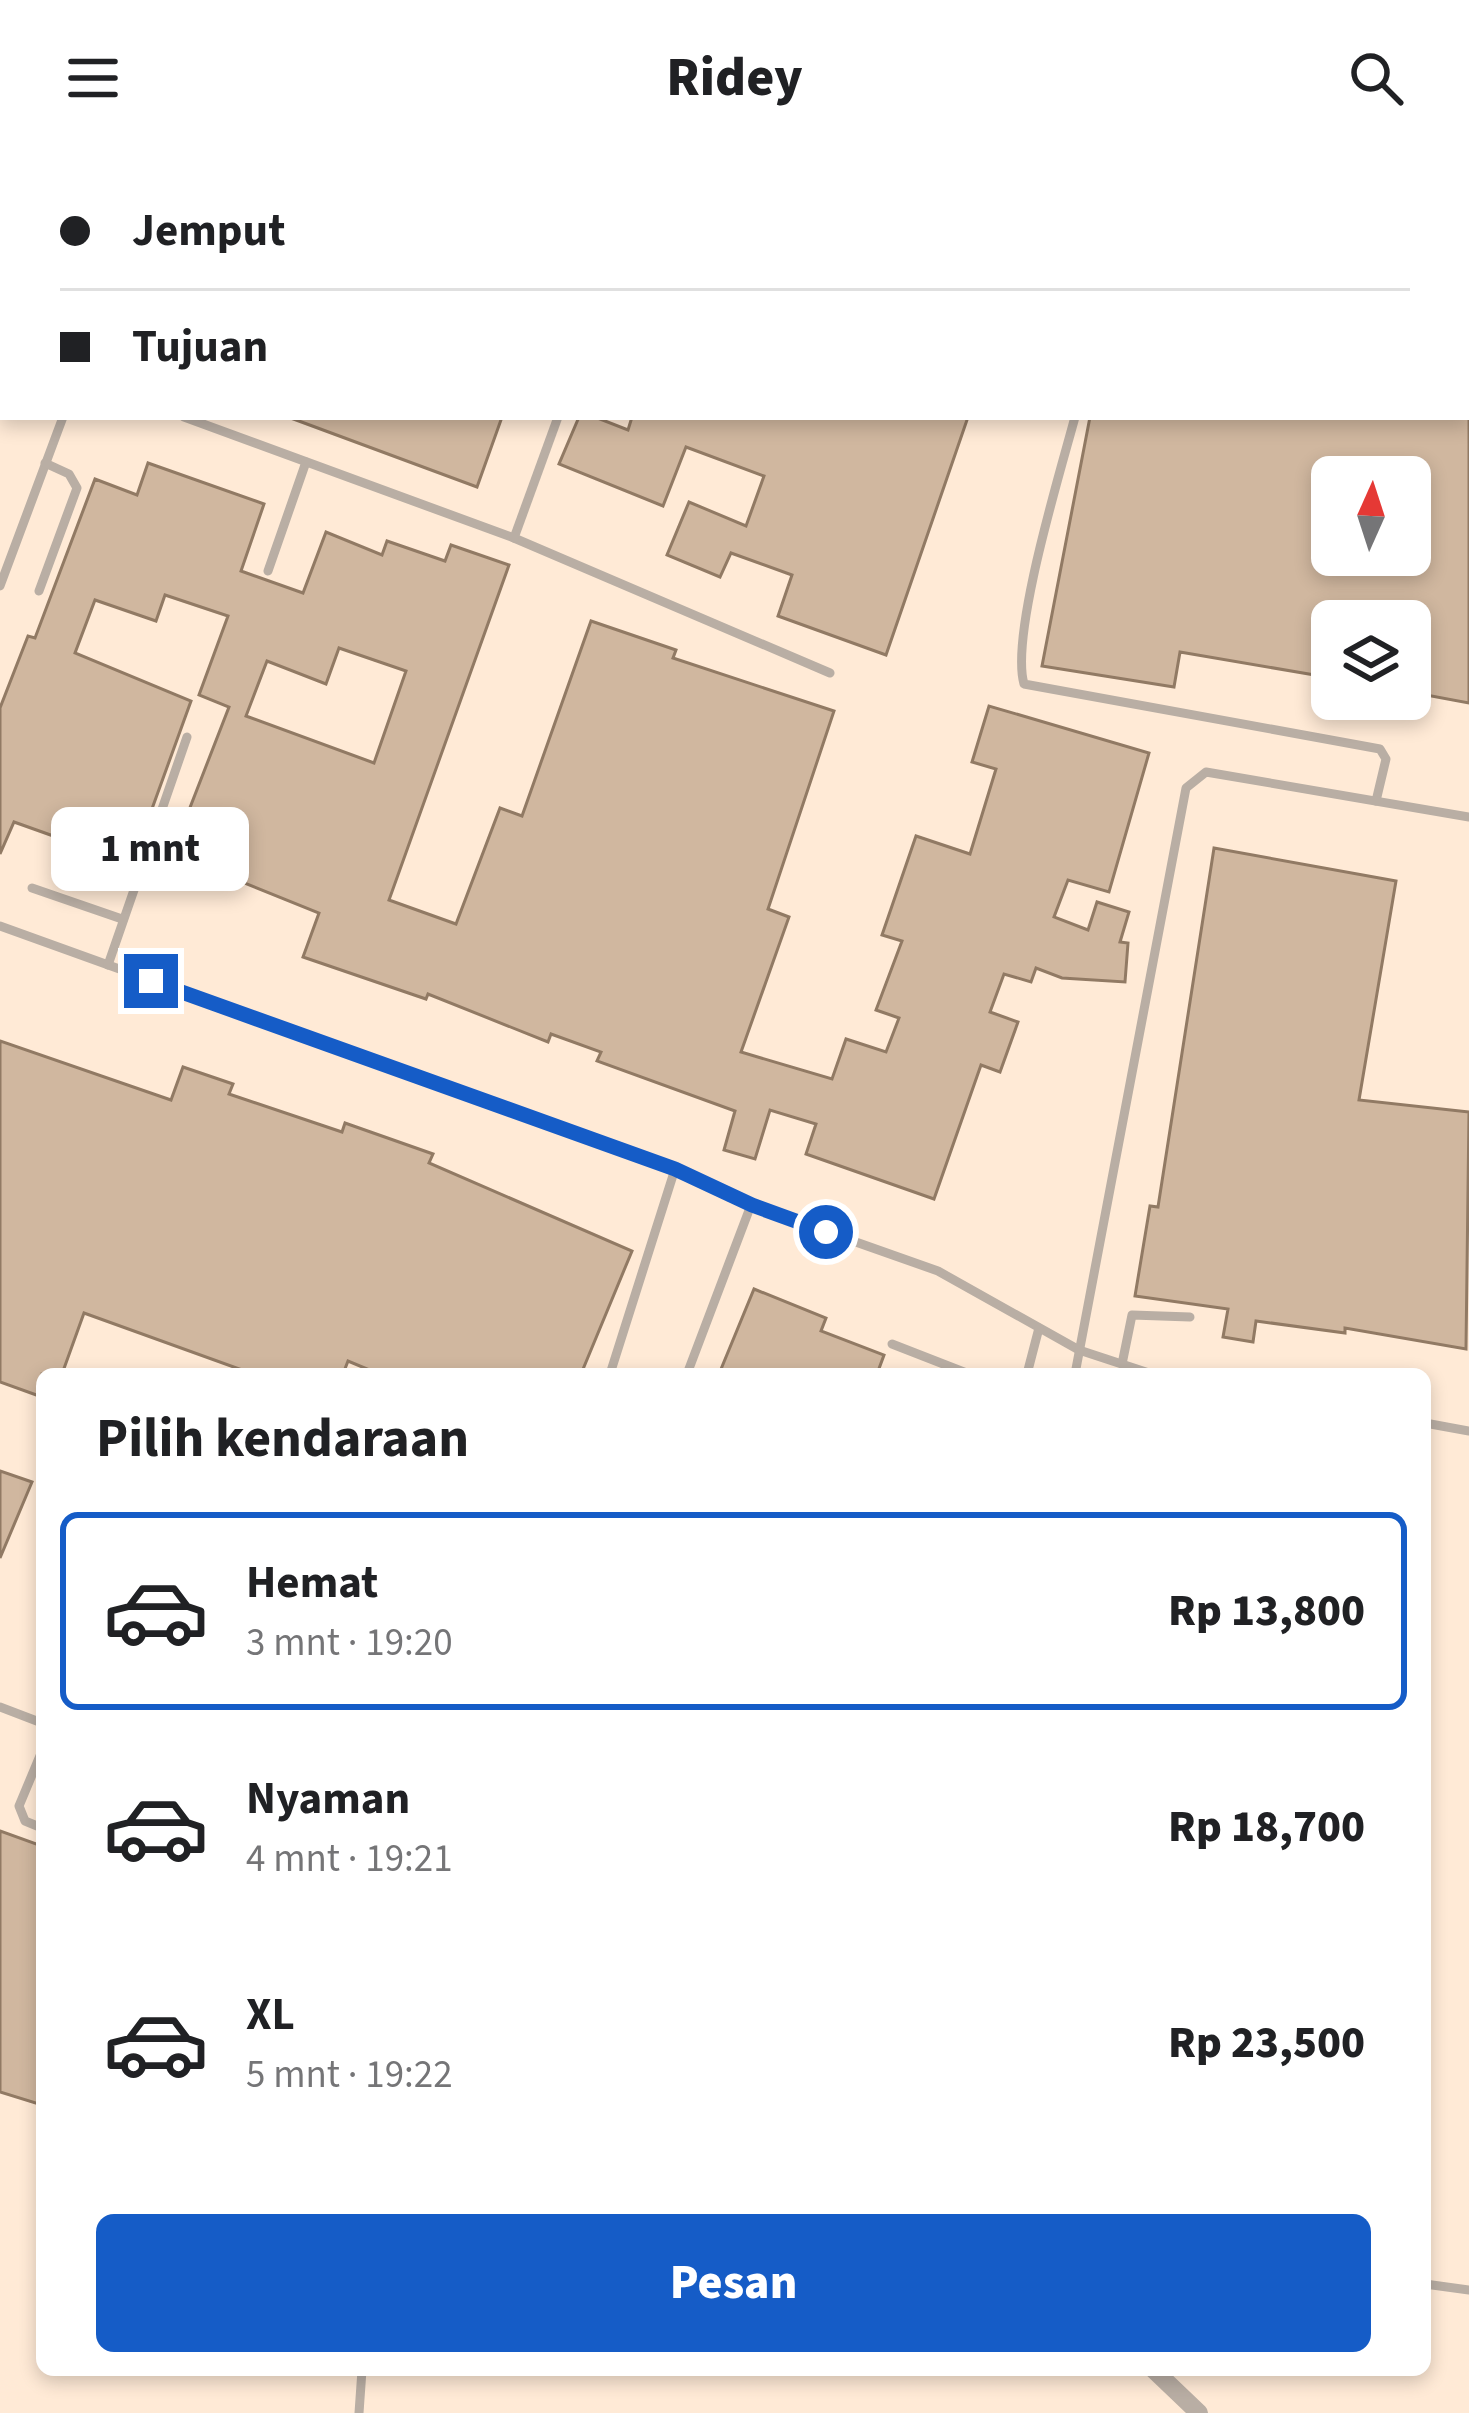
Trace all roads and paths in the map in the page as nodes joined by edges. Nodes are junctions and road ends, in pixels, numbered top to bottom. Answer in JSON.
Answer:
{"nodes":[{"id":1,"x":62,"y":420,"type":"edge"},
{"id":2,"x":192,"y":420,"type":"edge"},
{"id":3,"x":557,"y":420,"type":"edge"},
{"id":4,"x":1074,"y":420,"type":"edge"},
{"id":5,"x":306,"y":462,"type":"junction"},
{"id":6,"x":46,"y":463,"type":"junction"},
{"id":7,"x":514,"y":538,"type":"junction"},
{"id":8,"x":268,"y":571,"type":"dead end"},
{"id":9,"x":0,"y":586,"type":"edge"},
{"id":10,"x":39,"y":591,"type":"dead end"},
{"id":11,"x":830,"y":673,"type":"dead end"},
{"id":12,"x":187,"y":737,"type":"dead end"},
{"id":13,"x":1376,"y":801,"type":"junction"},
{"id":14,"x":1469,"y":817,"type":"edge"},
{"id":15,"x":32,"y":888,"type":"dead end"},
{"id":16,"x":122,"y":920,"type":"junction"},
{"id":17,"x":0,"y":926,"type":"edge"},
{"id":18,"x":107,"y":965,"type":"junction"},
{"id":19,"x":675,"y":1169,"type":"junction"},
{"id":20,"x":752,"y":1205,"type":"junction"},
{"id":21,"x":1190,"y":1317,"type":"dead end"},
{"id":22,"x":1039,"y":1328,"type":"junction"},
{"id":23,"x":892,"y":1344,"type":"dead end"},
{"id":24,"x":1079,"y":1350,"type":"junction"},
{"id":25,"x":1121,"y":1364,"type":"junction"},
{"id":26,"x":612,"y":1368,"type":"edge"},
{"id":27,"x":689,"y":1368,"type":"edge"},
{"id":28,"x":954,"y":1368,"type":"edge"},
{"id":29,"x":1029,"y":1368,"type":"edge"},
{"id":30,"x":1076,"y":1368,"type":"edge"},
{"id":31,"x":1133,"y":1368,"type":"edge"},
{"id":32,"x":1431,"y":1424,"type":"edge"},
{"id":33,"x":1469,"y":1431,"type":"edge"},
{"id":34,"x":0,"y":1707,"type":"edge"},
{"id":35,"x":36,"y":1721,"type":"edge"},
{"id":36,"x":36,"y":1765,"type":"edge"},
{"id":37,"x":36,"y":1826,"type":"edge"},
{"id":38,"x":1431,"y":2285,"type":"edge"},
{"id":39,"x":1469,"y":2290,"type":"edge"},
{"id":40,"x":362,"y":2376,"type":"edge"},
{"id":41,"x":1160,"y":2376,"type":"edge"},
{"id":42,"x":359,"y":2413,"type":"edge"},
{"id":43,"x":1199,"y":2413,"type":"edge"}],
"edges":[{"from":1,"to":6,"type":"lane"},
{"from":2,"to":5,"type":"lane"},
{"from":3,"to":7,"type":"lane"},
{"from":4,"to":13,"type":"lane"},
{"from":5,"to":7,"type":"lane"},
{"from":5,"to":8,"type":"lane"},
{"from":6,"to":9,"type":"lane"},
{"from":6,"to":10,"type":"lane"},
{"from":7,"to":11,"type":"lane"},
{"from":12,"to":16,"type":"lane"},
{"from":13,"to":14,"type":"lane"},
{"from":13,"to":24,"type":"lane"},
{"from":15,"to":16,"type":"lane"},
{"from":16,"to":18,"type":"lane"},
{"from":17,"to":18,"type":"lane"},
{"from":18,"to":19,"type":"lane"},
{"from":19,"to":20,"type":"lane"},
{"from":19,"to":26,"type":"lane"},
{"from":20,"to":22,"type":"lane"},
{"from":20,"to":27,"type":"lane"},
{"from":21,"to":25,"type":"lane"},
{"from":22,"to":24,"type":"lane"},
{"from":22,"to":29,"type":"lane"},
{"from":23,"to":28,"type":"lane"},
{"from":24,"to":25,"type":"lane"},
{"from":24,"to":30,"type":"lane"},
{"from":25,"to":31,"type":"lane"},
{"from":32,"to":33,"type":"lane"},
{"from":34,"to":35,"type":"lane"},
{"from":36,"to":37,"type":"lane"},
{"from":38,"to":39,"type":"lane"},
{"from":40,"to":42,"type":"lane"},
{"from":41,"to":43,"type":"street"}]}
